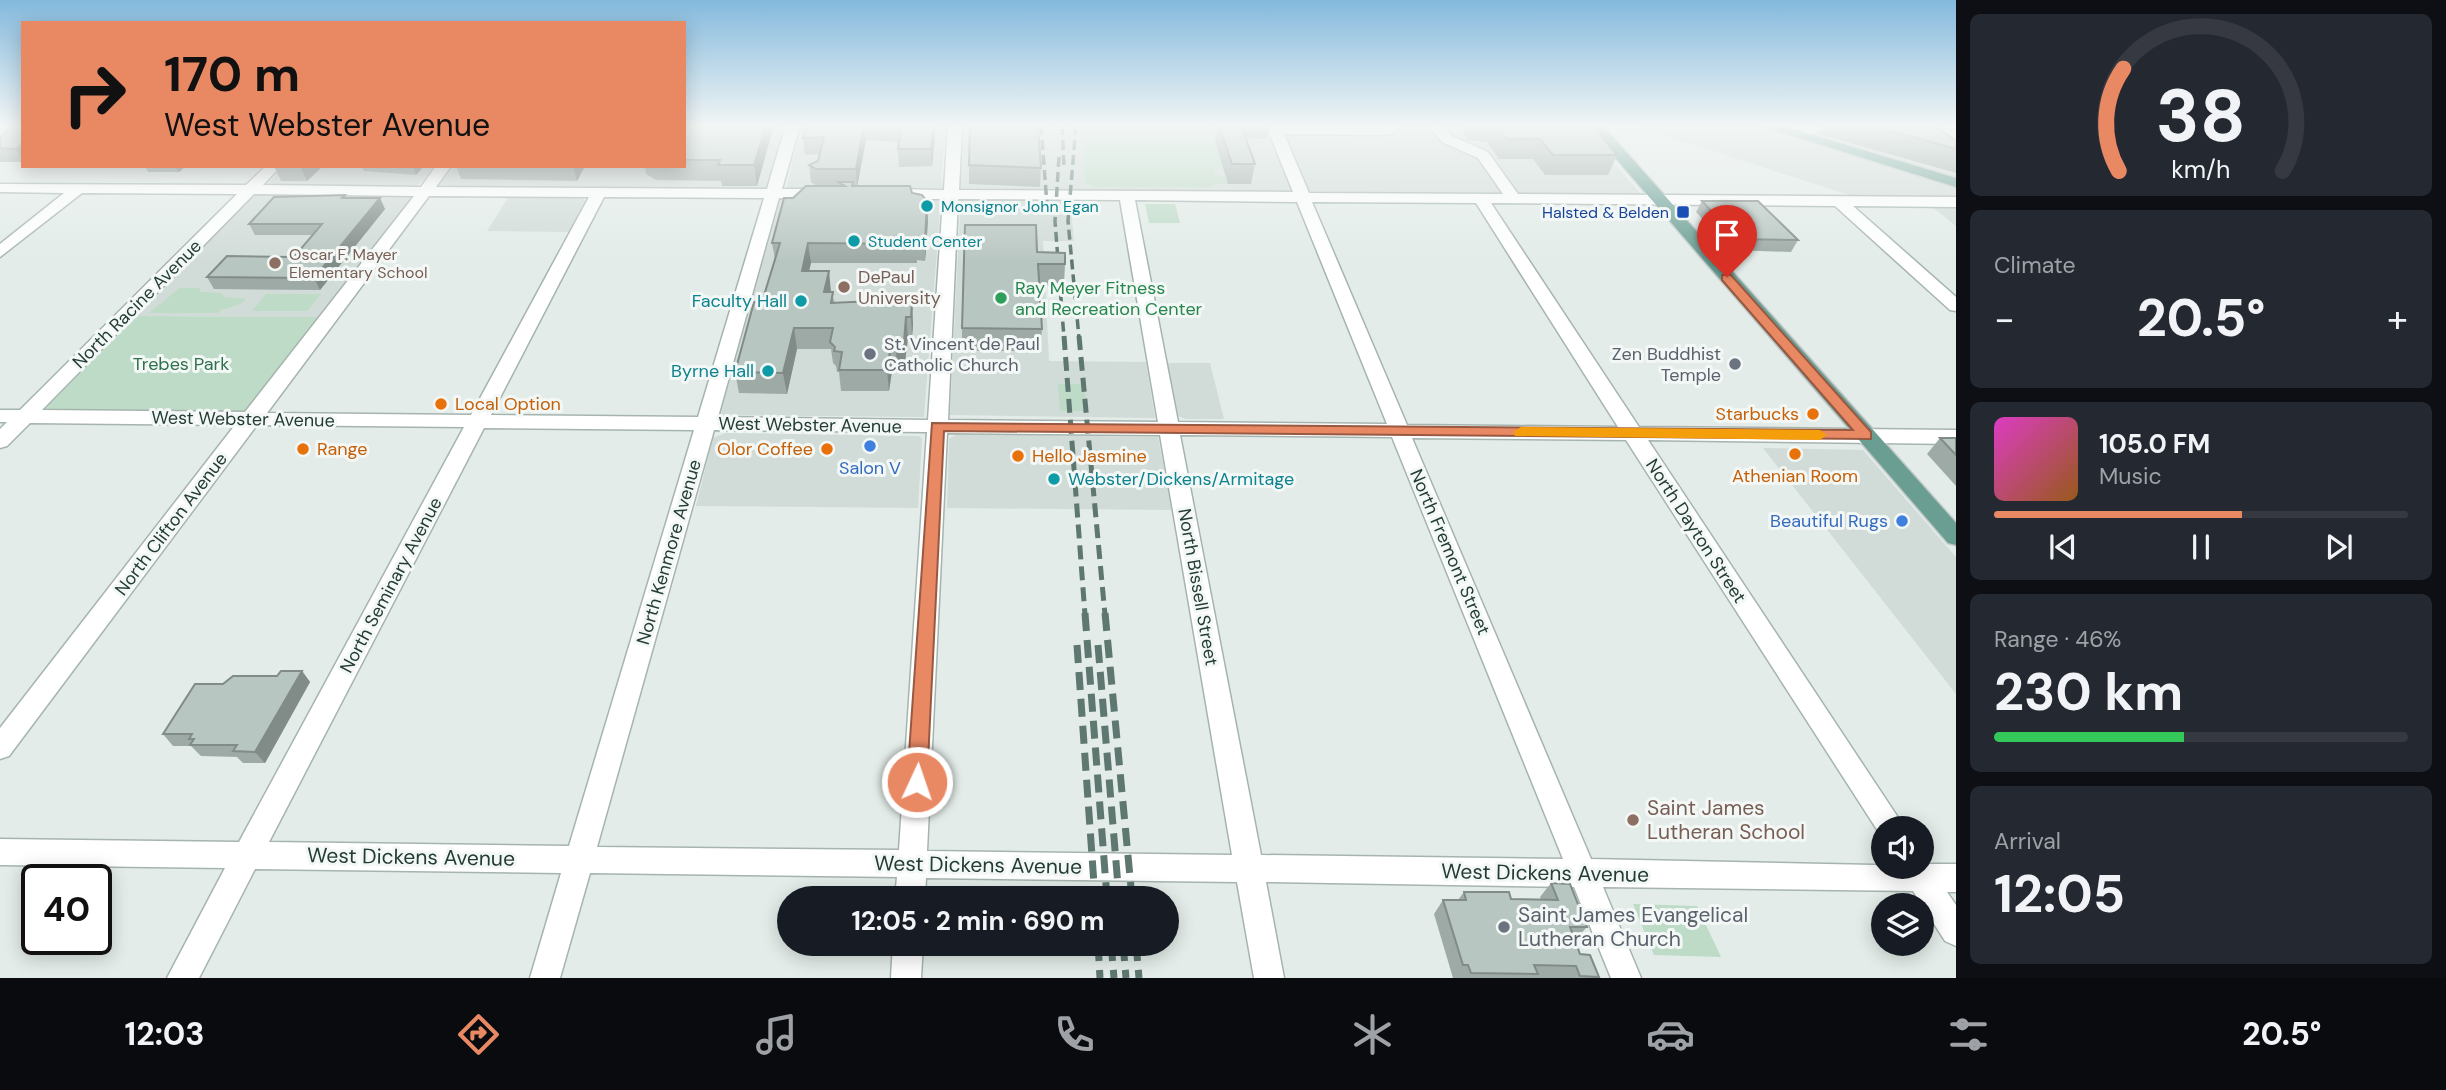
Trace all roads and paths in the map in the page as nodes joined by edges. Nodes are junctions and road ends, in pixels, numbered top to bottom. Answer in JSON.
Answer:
{"nodes":[{"id":1,"x":269,"y":171,"type":"edge"},
{"id":2,"x":440,"y":171,"type":"edge"},
{"id":3,"x":780,"y":171,"type":"edge"},
{"id":4,"x":952,"y":171,"type":"edge"},
{"id":5,"x":1292,"y":171,"type":"edge"},
{"id":6,"x":1494,"y":171,"type":"edge"},
{"id":7,"x":1634,"y":171,"type":"edge"},
{"id":8,"x":1915,"y":171,"type":"edge"},
{"id":9,"x":1956,"y":183,"type":"edge"},
{"id":10,"x":0,"y":188,"type":"edge"},
{"id":11,"x":79,"y":188,"type":"junction"},
{"id":12,"x":250,"y":190,"type":"junction"},
{"id":13,"x":425,"y":191,"type":"junction"},
{"id":14,"x":600,"y":192,"type":"junction"},
{"id":15,"x":774,"y":193,"type":"junction"},
{"id":16,"x":839,"y":194,"type":"edge"},
{"id":17,"x":876,"y":194,"type":"edge"},
{"id":18,"x":950,"y":194,"type":"junction"},
{"id":19,"x":1127,"y":196,"type":"junction"},
{"id":20,"x":1303,"y":197,"type":"junction"},
{"id":21,"x":1480,"y":198,"type":"junction"},
{"id":22,"x":1513,"y":198,"type":"junction"},
{"id":23,"x":1659,"y":200,"type":"junction"},
{"id":24,"x":1839,"y":201,"type":"junction"},
{"id":25,"x":1956,"y":202,"type":"edge"},
{"id":26,"x":0,"y":252,"type":"edge"},
{"id":27,"x":1956,"y":306,"type":"edge"},
{"id":28,"x":0,"y":416,"type":"edge"},
{"id":29,"x":24,"y":417,"type":"junction"},
{"id":30,"x":251,"y":419,"type":"junction"},
{"id":31,"x":479,"y":421,"type":"junction"},
{"id":32,"x":706,"y":424,"type":"junction"},
{"id":33,"x":937,"y":426,"type":"junction"},
{"id":34,"x":1169,"y":428,"type":"junction"},
{"id":35,"x":1399,"y":431,"type":"junction"},
{"id":36,"x":1633,"y":433,"type":"junction"},
{"id":37,"x":1866,"y":436,"type":"junction"},
{"id":38,"x":1956,"y":437,"type":"edge"},
{"id":39,"x":0,"y":441,"type":"edge"},
{"id":40,"x":1956,"y":537,"type":"edge"},
{"id":41,"x":0,"y":748,"type":"edge"},
{"id":42,"x":1881,"y":816,"type":"edge"},
{"id":43,"x":0,"y":852,"type":"edge"},
{"id":44,"x":247,"y":855,"type":"junction"},
{"id":45,"x":580,"y":860,"type":"junction"},
{"id":46,"x":912,"y":864,"type":"junction"},
{"id":47,"x":1249,"y":869,"type":"junction"},
{"id":48,"x":1871,"y":872,"type":"edge"},
{"id":49,"x":1583,"y":873,"type":"junction"},
{"id":50,"x":1934,"y":875,"type":"edge"},
{"id":51,"x":1956,"y":878,"type":"edge"},
{"id":52,"x":1922,"y":879,"type":"edge"},
{"id":53,"x":911,"y":886,"type":"edge"},
{"id":54,"x":1956,"y":932,"type":"edge"},
{"id":55,"x":907,"y":956,"type":"edge"},
{"id":56,"x":182,"y":978,"type":"edge"},
{"id":57,"x":545,"y":978,"type":"edge"},
{"id":58,"x":906,"y":978,"type":"edge"},
{"id":59,"x":1269,"y":978,"type":"edge"},
{"id":60,"x":1626,"y":978,"type":"edge"}],
"edges":[{"from":1,"to":12,"type":"street","name":"North Racine Avenue"},
{"from":2,"to":13,"type":"street","name":"North Clifton Avenue"},
{"from":3,"to":15,"type":"street","name":"North Kenmore Avenue"},
{"from":4,"to":18,"type":"street"},
{"from":5,"to":20,"type":"street","name":"North Fremont Street"},
{"from":6,"to":22,"type":"street"},
{"from":7,"to":23,"type":"main road"},
{"from":8,"to":9,"type":"main road"},
{"from":10,"to":11,"type":"street"},
{"from":11,"to":12,"type":"street"},
{"from":11,"to":26,"type":"street"},
{"from":12,"to":13,"type":"street"},
{"from":12,"to":29,"type":"street","name":"North Racine Avenue"},
{"from":13,"to":14,"type":"street"},
{"from":13,"to":30,"type":"street","name":"North Clifton Avenue"},
{"from":14,"to":15,"type":"street"},
{"from":14,"to":31,"type":"street","name":"North Seminary Avenue"},
{"from":15,"to":16,"type":"street"},
{"from":15,"to":32,"type":"street","name":"North Kenmore Avenue"},
{"from":17,"to":18,"type":"street"},
{"from":18,"to":19,"type":"street"},
{"from":18,"to":33,"type":"street"},
{"from":19,"to":20,"type":"street"},
{"from":19,"to":34,"type":"street","name":"North Bissell Street"},
{"from":20,"to":21,"type":"street"},
{"from":20,"to":35,"type":"street","name":"North Fremont Street"},
{"from":21,"to":22,"type":"street"},
{"from":21,"to":36,"type":"street","name":"North Dayton Street"},
{"from":22,"to":23,"type":"street"},
{"from":23,"to":24,"type":"street"},
{"from":23,"to":37,"type":"main road"},
{"from":24,"to":25,"type":"street"},
{"from":24,"to":27,"type":"street"},
{"from":28,"to":29,"type":"street","name":"West Webster Avenue"},
{"from":29,"to":30,"type":"street","name":"West Webster Avenue"},
{"from":29,"to":39,"type":"street","name":"North Racine Avenue"},
{"from":30,"to":31,"type":"street","name":"West Webster Avenue"},
{"from":30,"to":41,"type":"street","name":"North Clifton Avenue"},
{"from":31,"to":32,"type":"street","name":"West Webster Avenue"},
{"from":31,"to":44,"type":"street","name":"North Seminary Avenue"},
{"from":32,"to":33,"type":"street","name":"West Webster Avenue"},
{"from":32,"to":45,"type":"street","name":"North Kenmore Avenue"},
{"from":33,"to":34,"type":"street","name":"West Webster Avenue"},
{"from":33,"to":46,"type":"street"},
{"from":34,"to":35,"type":"street","name":"West Webster Avenue"},
{"from":34,"to":47,"type":"street","name":"North Bissell Street"},
{"from":35,"to":36,"type":"street","name":"West Webster Avenue"},
{"from":35,"to":49,"type":"street","name":"North Fremont Street"},
{"from":36,"to":37,"type":"street","name":"West Webster Avenue"},
{"from":36,"to":42,"type":"street","name":"North Dayton Street"},
{"from":37,"to":38,"type":"street","name":"West Webster Avenue"},
{"from":37,"to":40,"type":"main road"},
{"from":43,"to":44,"type":"street","name":"West Dickens Avenue"},
{"from":44,"to":45,"type":"street","name":"West Dickens Avenue"},
{"from":44,"to":56,"type":"street","name":"North Seminary Avenue"},
{"from":45,"to":46,"type":"street","name":"West Dickens Avenue"},
{"from":45,"to":57,"type":"street","name":"North Kenmore Avenue"},
{"from":46,"to":47,"type":"street","name":"West Dickens Avenue"},
{"from":46,"to":53,"type":"street"},
{"from":47,"to":49,"type":"street","name":"West Dickens Avenue"},
{"from":47,"to":59,"type":"street","name":"North Bissell Street"},
{"from":48,"to":49,"type":"street","name":"West Dickens Avenue"},
{"from":49,"to":60,"type":"street","name":"North Fremont Street"},
{"from":50,"to":51,"type":"street","name":"West Dickens Avenue"},
{"from":52,"to":54,"type":"street"},
{"from":55,"to":58,"type":"street"}]}
